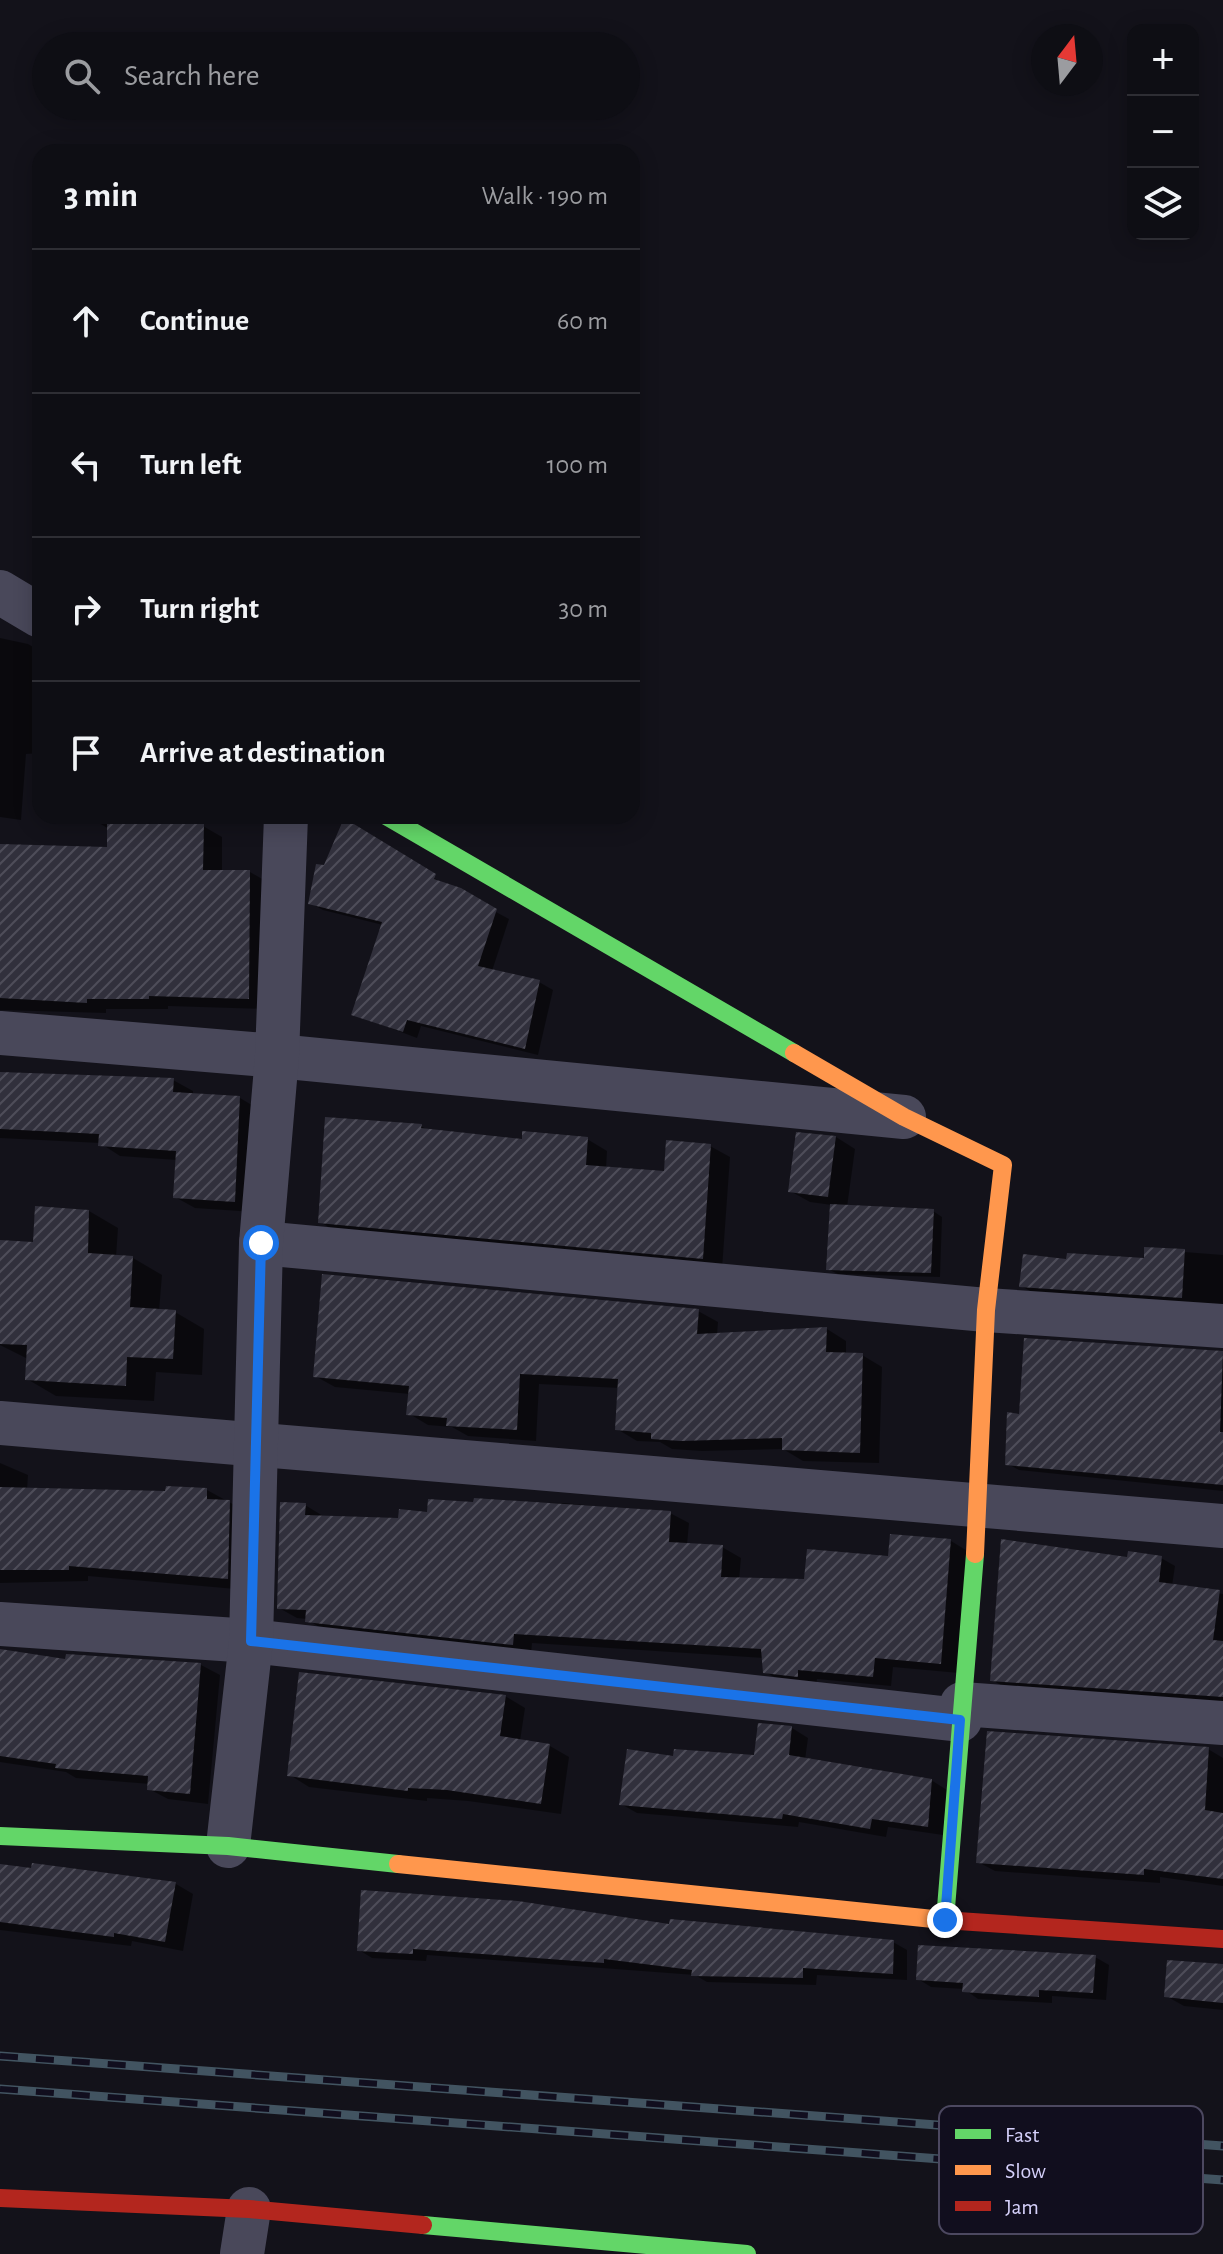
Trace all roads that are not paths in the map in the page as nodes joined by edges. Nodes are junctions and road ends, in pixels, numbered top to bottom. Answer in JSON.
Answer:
{"nodes":[{"id":1,"x":0,"y":592,"type":"edge"},
{"id":2,"x":32,"y":611,"type":"edge"},
{"id":3,"x":286,"y":824,"type":"edge"},
{"id":4,"x":400,"y":824,"type":"edge"},
{"id":5,"x":0,"y":1033,"type":"edge"},
{"id":6,"x":277,"y":1056,"type":"junction"},
{"id":7,"x":904,"y":1117,"type":"junction"},
{"id":8,"x":261,"y":1243,"type":"junction"},
{"id":9,"x":986,"y":1310,"type":"junction"},
{"id":10,"x":1223,"y":1326,"type":"edge"},
{"id":11,"x":0,"y":1423,"type":"edge"},
{"id":12,"x":256,"y":1443,"type":"junction"},
{"id":13,"x":979,"y":1506,"type":"junction"},
{"id":14,"x":1223,"y":1526,"type":"edge"},
{"id":15,"x":0,"y":1624,"type":"edge"},
{"id":16,"x":251,"y":1641,"type":"junction"},
{"id":17,"x":960,"y":1720,"type":"junction"},
{"id":18,"x":1223,"y":1723,"type":"edge"},
{"id":19,"x":0,"y":1836,"type":"edge"},
{"id":20,"x":228,"y":1846,"type":"junction"},
{"id":21,"x":945,"y":1920,"type":"junction"},
{"id":22,"x":1223,"y":1939,"type":"edge"},
{"id":23,"x":0,"y":2198,"type":"edge"},
{"id":24,"x":249,"y":2209,"type":"junction"},
{"id":25,"x":526,"y":2245,"type":"edge"},
{"id":26,"x":242,"y":2254,"type":"edge"},
{"id":27,"x":747,"y":2254,"type":"edge"}],
"edges":[{"from":1,"to":2,"type":"street"},
{"from":3,"to":6,"type":"street"},
{"from":4,"to":7,"type":"street"},
{"from":5,"to":6,"type":"street"},
{"from":6,"to":7,"type":"street"},
{"from":6,"to":8,"type":"street"},
{"from":7,"to":9,"type":"street"},
{"from":8,"to":9,"type":"street"},
{"from":8,"to":12,"type":"street"},
{"from":9,"to":10,"type":"street"},
{"from":9,"to":13,"type":"street"},
{"from":11,"to":12,"type":"street"},
{"from":12,"to":13,"type":"street"},
{"from":12,"to":16,"type":"street"},
{"from":13,"to":14,"type":"street"},
{"from":13,"to":17,"type":"street"},
{"from":15,"to":16,"type":"street"},
{"from":16,"to":17,"type":"street"},
{"from":16,"to":20,"type":"street"},
{"from":17,"to":18,"type":"street"},
{"from":17,"to":21,"type":"street"},
{"from":19,"to":20,"type":"street"},
{"from":20,"to":21,"type":"street"},
{"from":21,"to":22,"type":"street"},
{"from":23,"to":24,"type":"street"},
{"from":24,"to":25,"type":"street"},
{"from":24,"to":26,"type":"street"},
{"from":25,"to":27,"type":"street"}]}
